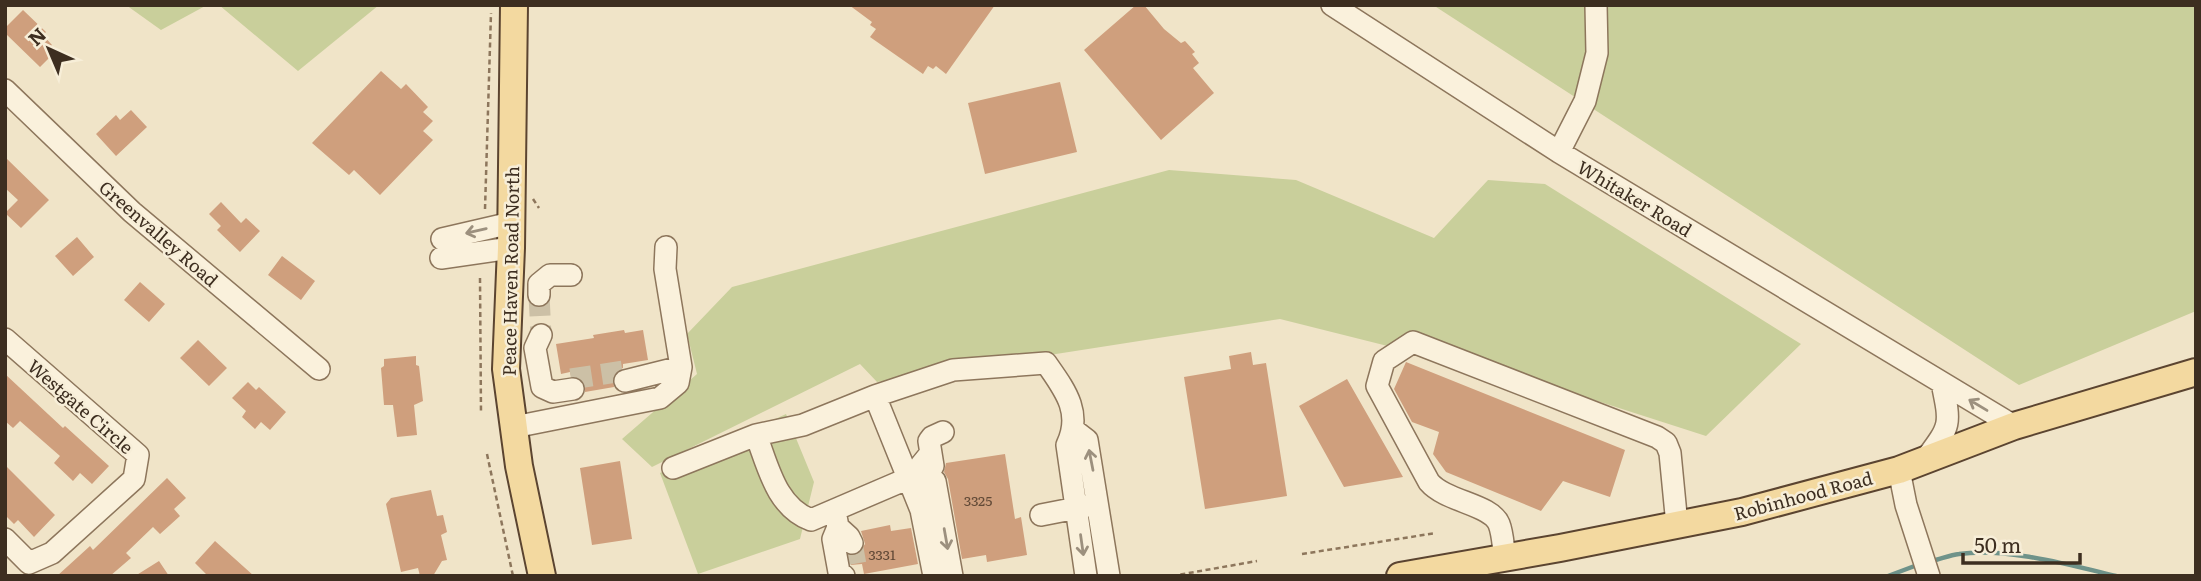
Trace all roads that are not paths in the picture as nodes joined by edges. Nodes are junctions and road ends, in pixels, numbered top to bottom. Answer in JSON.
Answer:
{"nodes":[{"id":1,"x":514,"y":5,"type":"edge"},
{"id":2,"x":1332,"y":5,"type":"edge"},
{"id":3,"x":1596,"y":5,"type":"edge"},
{"id":4,"x":5,"y":90,"type":"edge"},
{"id":5,"x":1559,"y":152,"type":"junction"},
{"id":6,"x":511,"y":236,"type":"junction"},
{"id":7,"x":667,"y":247,"type":"dead end"},
{"id":8,"x":441,"y":248,"type":"dead end"},
{"id":9,"x":571,"y":275,"type":"dead end"},
{"id":10,"x":544,"y":295,"type":"tunnel mouth"},
{"id":11,"x":546,"y":334,"type":"tunnel mouth"},
{"id":12,"x":5,"y":339,"type":"edge"},
{"id":13,"x":318,"y":369,"type":"dead end"},
{"id":14,"x":673,"y":369,"type":"junction"},
{"id":15,"x":2196,"y":372,"type":"edge"},
{"id":16,"x":625,"y":376,"type":"tunnel mouth"},
{"id":17,"x":1942,"y":383,"type":"junction"},
{"id":18,"x":572,"y":384,"type":"tunnel mouth"},
{"id":19,"x":875,"y":396,"type":"junction"},
{"id":20,"x":2014,"y":426,"type":"junction"},
{"id":21,"x":514,"y":427,"type":"junction"},
{"id":22,"x":1074,"y":430,"type":"junction"},
{"id":23,"x":943,"y":432,"type":"dead end"},
{"id":24,"x":756,"y":435,"type":"junction"},
{"id":25,"x":1924,"y":460,"type":"junction"},
{"id":26,"x":673,"y":468,"type":"dead end"},
{"id":27,"x":1899,"y":470,"type":"junction"},
{"id":28,"x":909,"y":478,"type":"junction"},
{"id":29,"x":1099,"y":504,"type":"junction"},
{"id":30,"x":1076,"y":507,"type":"junction"},
{"id":31,"x":1041,"y":515,"type":"dead end"},
{"id":32,"x":1677,"y":525,"type":"junction"},
{"id":33,"x":842,"y":527,"type":"junction"},
{"id":34,"x":5,"y":539,"type":"edge"},
{"id":35,"x":1505,"y":558,"type":"junction"},
{"id":36,"x":851,"y":572,"type":"edge"},
{"id":37,"x":542,"y":576,"type":"edge"},
{"id":38,"x":934,"y":576,"type":"edge"},
{"id":39,"x":952,"y":576,"type":"edge"},
{"id":40,"x":1086,"y":576,"type":"edge"},
{"id":41,"x":1109,"y":576,"type":"edge"},
{"id":42,"x":1400,"y":576,"type":"edge"},
{"id":43,"x":1929,"y":576,"type":"edge"}],
"edges":[{"from":1,"to":6,"type":"main road","name":"Peace Haven Road North"},
{"from":2,"to":5,"type":"street","name":"Whitaker Road"},
{"from":3,"to":5,"type":"street"},
{"from":4,"to":13,"type":"street","name":"Greenvalley Road"},
{"from":5,"to":17,"type":"street","name":"Whitaker Road"},
{"from":6,"to":8,"type":"street"},
{"from":6,"to":21,"type":"main road","name":"Peace Haven Road North"},
{"from":7,"to":14,"type":"street"},
{"from":9,"to":10,"type":"street"},
{"from":11,"to":18,"type":"street"},
{"from":12,"to":34,"type":"street","name":"Westgate Circle"},
{"from":14,"to":16,"type":"street"},
{"from":14,"to":21,"type":"street"},
{"from":15,"to":20,"type":"main road","name":"Robinhood Road"},
{"from":20,"to":17,"type":"street","name":"Whitaker Road","one_way":true},
{"from":17,"to":25,"type":"street"},
{"from":19,"to":22,"type":"street"},
{"from":19,"to":24,"type":"street"},
{"from":19,"to":28,"type":"street"},
{"from":20,"to":25,"type":"main road","name":"Robinhood Road"},
{"from":21,"to":37,"type":"main road","name":"Peace Haven Road North"},
{"from":29,"to":22,"type":"street","one_way":true},
{"from":22,"to":30,"type":"street"},
{"from":23,"to":39,"type":"street","one_way":true},
{"from":24,"to":26,"type":"street"},
{"from":24,"to":33,"type":"street"},
{"from":25,"to":27,"type":"main road","name":"Robinhood Road"},
{"from":27,"to":32,"type":"main road","name":"Robinhood Road"},
{"from":27,"to":43,"type":"street"},
{"from":28,"to":33,"type":"street"},
{"from":28,"to":38,"type":"street"},
{"from":29,"to":30,"type":"street"},
{"from":29,"to":41,"type":"street"},
{"from":30,"to":31,"type":"street"},
{"from":30,"to":40,"type":"street","one_way":true},
{"from":32,"to":35,"type":"main road","name":"Robinhood Road"},
{"from":32,"to":35,"type":"street"},
{"from":33,"to":36,"type":"street"},
{"from":35,"to":42,"type":"main road","name":"Robinhood Road"}]}
